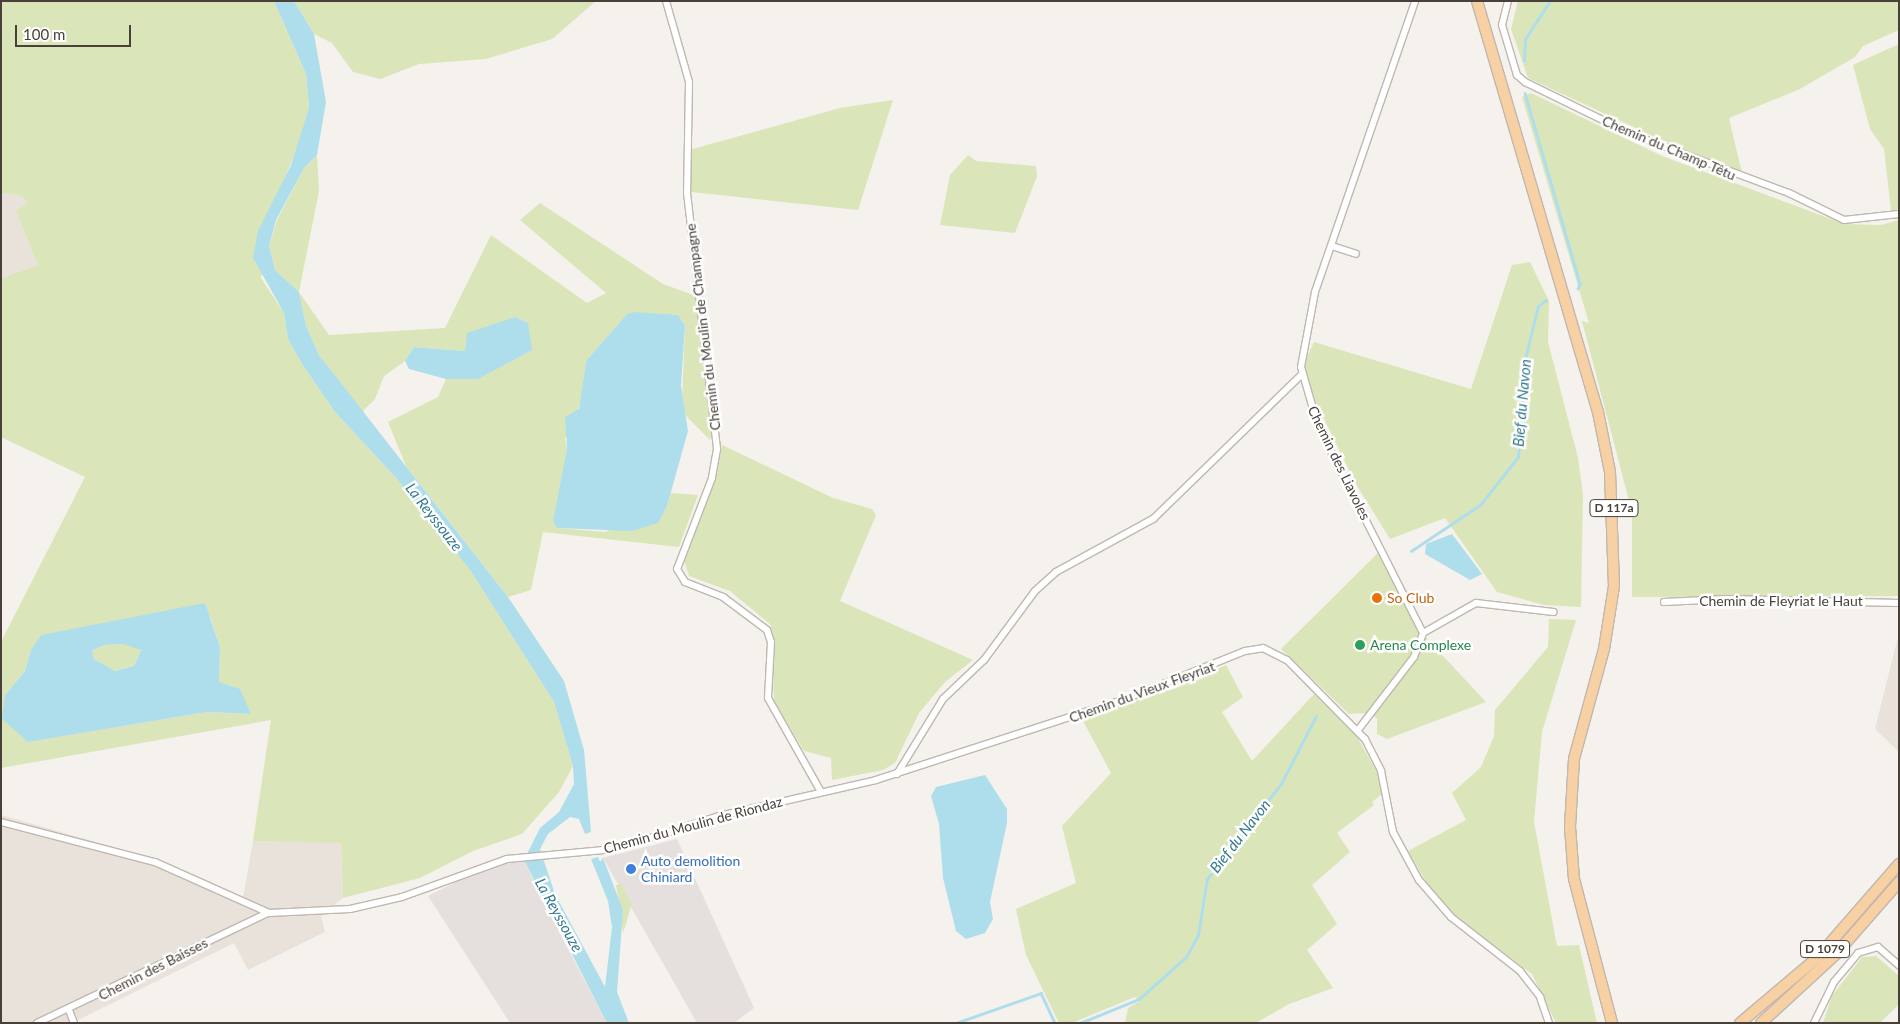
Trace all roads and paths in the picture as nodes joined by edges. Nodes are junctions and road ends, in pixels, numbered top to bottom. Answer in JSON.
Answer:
{"nodes":[{"id":1,"x":666,"y":1,"type":"edge"},
{"id":2,"x":1415,"y":1,"type":"edge"},
{"id":3,"x":1477,"y":1,"type":"edge"},
{"id":4,"x":1508,"y":1,"type":"edge"},
{"id":5,"x":1899,"y":214,"type":"edge"},
{"id":6,"x":1332,"y":246,"type":"junction"},
{"id":7,"x":1356,"y":254,"type":"dead end"},
{"id":8,"x":1302,"y":375,"type":"junction"},
{"id":9,"x":1664,"y":602,"type":"dead end"},
{"id":10,"x":1899,"y":603,"type":"edge"},
{"id":11,"x":1553,"y":612,"type":"dead end"},
{"id":12,"x":1423,"y":633,"type":"junction"},
{"id":13,"x":1358,"y":730,"type":"junction"},
{"id":14,"x":897,"y":774,"type":"junction"},
{"id":15,"x":821,"y":792,"type":"junction"},
{"id":16,"x":1,"y":822,"type":"edge"},
{"id":17,"x":1899,"y":864,"type":"edge"},
{"id":18,"x":1899,"y":882,"type":"edge"},
{"id":19,"x":269,"y":913,"type":"junction"},
{"id":20,"x":1899,"y":965,"type":"edge"},
{"id":21,"x":69,"y":1010,"type":"junction"},
{"id":22,"x":37,"y":1023,"type":"edge"},
{"id":23,"x":74,"y":1023,"type":"edge"},
{"id":24,"x":1549,"y":1023,"type":"edge"},
{"id":25,"x":1612,"y":1023,"type":"edge"},
{"id":26,"x":1740,"y":1023,"type":"edge"},
{"id":27,"x":1761,"y":1023,"type":"edge"},
{"id":28,"x":1814,"y":1023,"type":"edge"}],
"edges":[{"from":1,"to":15,"type":"street","name":"Chemin du Moulin de Champagne"},
{"from":2,"to":6,"type":"street","name":"Chemin des Liavoles"},
{"from":3,"to":25,"type":"main road","number":"D 117a"},
{"from":4,"to":5,"type":"street","name":"Chemin du Champ Têtu"},
{"from":6,"to":7,"type":"street"},
{"from":6,"to":8,"type":"street","name":"Chemin des Liavoles"},
{"from":8,"to":12,"type":"street","name":"Chemin des Liavoles"},
{"from":8,"to":14,"type":"street"},
{"from":9,"to":10,"type":"street","name":"Chemin de Fleyriat le Haut"},
{"from":11,"to":12,"type":"street"},
{"from":12,"to":13,"type":"street"},
{"from":13,"to":14,"type":"street","name":"Chemin du Vieux Fleyriat"},
{"from":13,"to":24,"type":"street","name":"Chemin du Vieux Fleyriat"},
{"from":14,"to":15,"type":"street","name":"Chemin du Moulin de Riondaz"},
{"from":15,"to":19,"type":"street","name":"Chemin du Moulin de Riondaz"},
{"from":16,"to":19,"type":"street","name":"Chemin du Moulin de Riondaz"},
{"from":17,"to":26,"type":"main road","number":"D 1079"},
{"from":18,"to":27,"type":"main road","number":"D 1079"},
{"from":19,"to":21,"type":"street","name":"Chemin des Baisses"},
{"from":20,"to":28,"type":"street"},
{"from":21,"to":22,"type":"street","name":"Chemin des Baisses"},
{"from":21,"to":23,"type":"street"}]}
